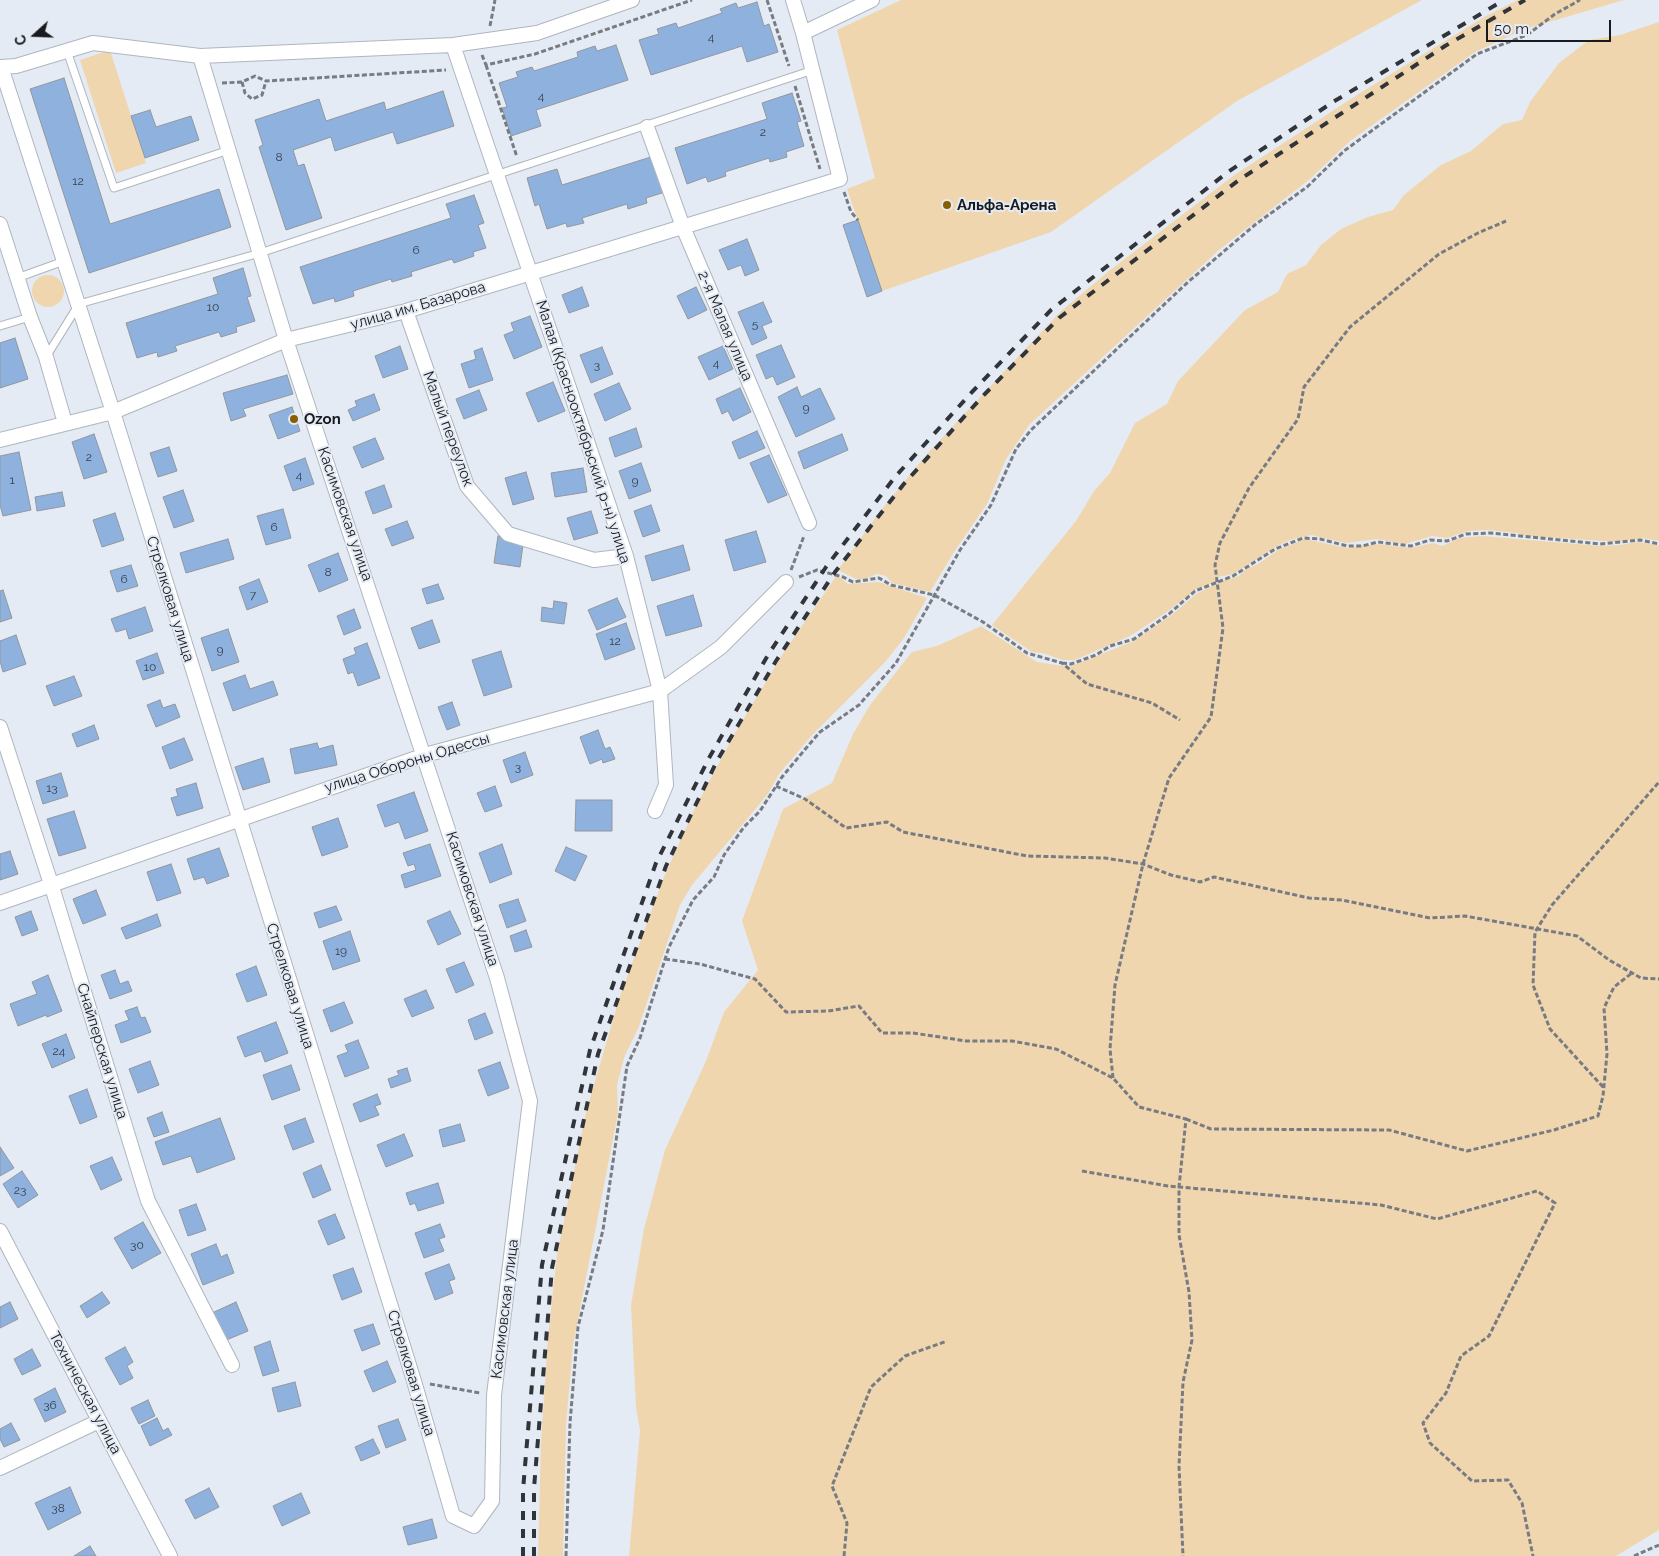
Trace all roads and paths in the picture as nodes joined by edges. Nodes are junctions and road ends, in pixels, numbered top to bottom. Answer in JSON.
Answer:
{"nodes":[{"id":1,"x":495,"y":0,"type":"edge"},
{"id":2,"x":632,"y":0,"type":"edge"},
{"id":3,"x":767,"y":0,"type":"edge"},
{"id":4,"x":793,"y":0,"type":"edge"},
{"id":5,"x":872,"y":0,"type":"edge"},
{"id":6,"x":1580,"y":0,"type":"edge"},
{"id":7,"x":803,"y":33,"type":"junction"},
{"id":8,"x":487,"y":40,"type":"junction"},
{"id":9,"x":453,"y":45,"type":"junction"},
{"id":10,"x":66,"y":51,"type":"junction"},
{"id":11,"x":200,"y":56,"type":"junction"},
{"id":12,"x":486,"y":65,"type":"dead end"},
{"id":13,"x":0,"y":67,"type":"edge"},
{"id":14,"x":461,"y":69,"type":"junction"},
{"id":15,"x":813,"y":70,"type":"junction"},
{"id":16,"x":793,"y":77,"type":"junction"},
{"id":17,"x":242,"y":82,"type":"junction"},
{"id":18,"x":266,"y":82,"type":"junction"},
{"id":19,"x":208,"y":83,"type":"junction"},
{"id":20,"x":647,"y":127,"type":"junction"},
{"id":21,"x":229,"y":150,"type":"junction"},
{"id":22,"x":521,"y":168,"type":"junction"},
{"id":23,"x":496,"y":176,"type":"junction"},
{"id":24,"x":840,"y":179,"type":"junction"},
{"id":25,"x":825,"y":184,"type":"junction"},
{"id":26,"x":858,"y":220,"type":"dead end"},
{"id":27,"x":1506,"y":222,"type":"dead end"},
{"id":28,"x":0,"y":224,"type":"edge"},
{"id":29,"x":683,"y":227,"type":"junction"},
{"id":30,"x":260,"y":252,"type":"junction"},
{"id":31,"x":65,"y":261,"type":"junction"},
{"id":32,"x":530,"y":274,"type":"junction"},
{"id":33,"x":17,"y":278,"type":"junction"},
{"id":34,"x":79,"y":304,"type":"junction"},
{"id":35,"x":406,"y":311,"type":"junction"},
{"id":36,"x":30,"y":317,"type":"junction"},
{"id":37,"x":0,"y":326,"type":"edge"},
{"id":38,"x":286,"y":340,"type":"junction"},
{"id":39,"x":46,"y":357,"type":"junction"},
{"id":40,"x":113,"y":412,"type":"junction"},
{"id":41,"x":65,"y":423,"type":"junction"},
{"id":42,"x":0,"y":440,"type":"edge"},
{"id":43,"x":809,"y":523,"type":"joint"},
{"id":44,"x":1659,"y":544,"type":"edge"},
{"id":45,"x":626,"y":556,"type":"junction"},
{"id":46,"x":1218,"y":581,"type":"junction"},
{"id":47,"x":786,"y":582,"type":"junction"},
{"id":48,"x":934,"y":595,"type":"junction"},
{"id":49,"x":1062,"y":663,"type":"junction"},
{"id":50,"x":660,"y":691,"type":"junction"},
{"id":51,"x":1180,"y":720,"type":"dead end"},
{"id":52,"x":0,"y":727,"type":"edge"},
{"id":53,"x":425,"y":755,"type":"junction"},
{"id":54,"x":1659,"y":782,"type":"edge"},
{"id":55,"x":776,"y":786,"type":"junction"},
{"id":56,"x":655,"y":811,"type":"dead end"},
{"id":57,"x":238,"y":819,"type":"junction"},
{"id":58,"x":1143,"y":864,"type":"junction"},
{"id":59,"x":52,"y":887,"type":"junction"},
{"id":60,"x":0,"y":903,"type":"edge"},
{"id":61,"x":1536,"y":929,"type":"junction"},
{"id":62,"x":665,"y":959,"type":"junction"},
{"id":63,"x":1632,"y":973,"type":"junction"},
{"id":64,"x":1659,"y":979,"type":"edge"},
{"id":65,"x":1113,"y":1078,"type":"junction"},
{"id":66,"x":1604,"y":1088,"type":"junction"},
{"id":67,"x":1186,"y":1119,"type":"junction"},
{"id":68,"x":1082,"y":1171,"type":"dead end"},
{"id":69,"x":1179,"y":1187,"type":"junction"},
{"id":70,"x":0,"y":1231,"type":"edge"},
{"id":71,"x":947,"y":1341,"type":"dead end"},
{"id":72,"x":232,"y":1365,"type":"dead end"},
{"id":73,"x":414,"y":1381,"type":"junction"},
{"id":74,"x":494,"y":1396,"type":"junction"},
{"id":75,"x":99,"y":1421,"type":"junction"},
{"id":76,"x":0,"y":1468,"type":"edge"},
{"id":77,"x":1659,"y":1545,"type":"edge"},
{"id":78,"x":170,"y":1556,"type":"edge"},
{"id":79,"x":566,"y":1556,"type":"edge"},
{"id":80,"x":844,"y":1556,"type":"edge"},
{"id":81,"x":1183,"y":1556,"type":"edge"},
{"id":82,"x":1532,"y":1556,"type":"edge"},
{"id":83,"x":1634,"y":1556,"type":"edge"}],
"edges":[{"from":1,"to":8,"type":"path"},
{"from":2,"to":8,"type":"street"},
{"from":3,"to":16,"type":"path"},
{"from":4,"to":7,"type":"street"},
{"from":5,"to":7,"type":"street"},
{"from":6,"to":48,"type":"path"},
{"from":7,"to":15,"type":"street"},
{"from":8,"to":9,"type":"street"},
{"from":9,"to":11,"type":"street"},
{"from":9,"to":14,"type":"street","name":"Малая (Краснооктябрьский р-н) улица"},
{"from":10,"to":11,"type":"street"},
{"from":10,"to":13,"type":"street"},
{"from":10,"to":21,"type":"lane"},
{"from":11,"to":19,"type":"street","name":"Касимовская улица"},
{"from":12,"to":22,"type":"path"},
{"from":13,"to":31,"type":"street","name":"Стрелковая улица"},
{"from":14,"to":18,"type":"path"},
{"from":14,"to":23,"type":"street","name":"Малая (Краснооктябрьский р-н) улица"},
{"from":15,"to":16,"type":"lane"},
{"from":15,"to":24,"type":"street"},
{"from":16,"to":20,"type":"lane"},
{"from":16,"to":25,"type":"path"},
{"from":17,"to":18,"type":"path"},
{"from":17,"to":18,"type":"path"},
{"from":17,"to":19,"type":"path"},
{"from":19,"to":21,"type":"street","name":"Касимовская улица"},
{"from":20,"to":22,"type":"lane"},
{"from":20,"to":29,"type":"street","name":"2-я Малая улица"},
{"from":21,"to":30,"type":"street","name":"Касимовская улица"},
{"from":22,"to":23,"type":"lane"},
{"from":23,"to":30,"type":"lane"},
{"from":23,"to":32,"type":"street","name":"Малая (Краснооктябрьский р-н) улица"},
{"from":24,"to":25,"type":"street","name":"улица им. Базарова"},
{"from":24,"to":26,"type":"path"},
{"from":25,"to":29,"type":"street","name":"улица им. Базарова"},
{"from":27,"to":46,"type":"path"},
{"from":28,"to":33,"type":"street"},
{"from":29,"to":32,"type":"street","name":"улица им. Базарова"},
{"from":29,"to":43,"type":"street","name":"2-я Малая улица"},
{"from":30,"to":34,"type":"lane"},
{"from":30,"to":38,"type":"street","name":"Касимовская улица"},
{"from":31,"to":33,"type":"lane"},
{"from":31,"to":34,"type":"street","name":"Стрелковая улица"},
{"from":32,"to":35,"type":"street","name":"улица им. Базарова"},
{"from":32,"to":45,"type":"street","name":"Малая (Краснооктябрьский р-н) улица"},
{"from":33,"to":36,"type":"street"},
{"from":34,"to":39,"type":"lane"},
{"from":34,"to":40,"type":"street","name":"Стрелковая улица"},
{"from":35,"to":38,"type":"street","name":"улица им. Базарова"},
{"from":35,"to":45,"type":"street","name":"Малый переулок"},
{"from":36,"to":37,"type":"lane"},
{"from":36,"to":39,"type":"street"},
{"from":38,"to":40,"type":"street","name":"улица им. Базарова"},
{"from":38,"to":53,"type":"street","name":"Касимовская улица"},
{"from":39,"to":41,"type":"street"},
{"from":40,"to":41,"type":"street","name":"улица им. Базарова"},
{"from":40,"to":57,"type":"street","name":"Стрелковая улица"},
{"from":41,"to":42,"type":"street","name":"улица им. Базарова"},
{"from":43,"to":47,"type":"path"},
{"from":44,"to":46,"type":"path"},
{"from":45,"to":50,"type":"street","name":"Малая (Краснооктябрьский р-н) улица"},
{"from":46,"to":49,"type":"path"},
{"from":46,"to":58,"type":"path"},
{"from":47,"to":48,"type":"path"},
{"from":47,"to":50,"type":"street","name":"улица Обороны Одессы"},
{"from":48,"to":49,"type":"path"},
{"from":48,"to":55,"type":"path"},
{"from":49,"to":51,"type":"path"},
{"from":50,"to":53,"type":"street","name":"улица Обороны Одессы"},
{"from":50,"to":56,"type":"street","name":"Малая (Краснооктябрьский р-н) улица"},
{"from":52,"to":59,"type":"street","name":"Снайперская улица"},
{"from":53,"to":57,"type":"street","name":"улица Обороны Одессы"},
{"from":53,"to":74,"type":"street","name":"Касимовская улица"},
{"from":54,"to":61,"type":"path"},
{"from":55,"to":58,"type":"path"},
{"from":55,"to":62,"type":"path"},
{"from":57,"to":59,"type":"street","name":"улица Обороны Одессы"},
{"from":57,"to":73,"type":"street","name":"Стрелковая улица"},
{"from":58,"to":61,"type":"path"},
{"from":58,"to":65,"type":"path"},
{"from":59,"to":60,"type":"street","name":"улица Обороны Одессы"},
{"from":59,"to":72,"type":"street","name":"Снайперская улица"},
{"from":61,"to":63,"type":"path"},
{"from":61,"to":66,"type":"path"},
{"from":62,"to":65,"type":"path"},
{"from":62,"to":79,"type":"path"},
{"from":63,"to":64,"type":"path"},
{"from":63,"to":66,"type":"path"},
{"from":65,"to":67,"type":"path"},
{"from":66,"to":67,"type":"path"},
{"from":67,"to":69,"type":"path"},
{"from":68,"to":69,"type":"path"},
{"from":69,"to":81,"type":"path"},
{"from":69,"to":82,"type":"path"},
{"from":70,"to":75,"type":"street","name":"Техническая улица"},
{"from":71,"to":80,"type":"path"},
{"from":73,"to":74,"type":"path","name":"Касимовская улица"},
{"from":73,"to":74,"type":"street","name":"Стрелковая улица"},
{"from":75,"to":76,"type":"street"},
{"from":75,"to":78,"type":"street","name":"Техническая улица"},
{"from":77,"to":83,"type":"path"}]}
